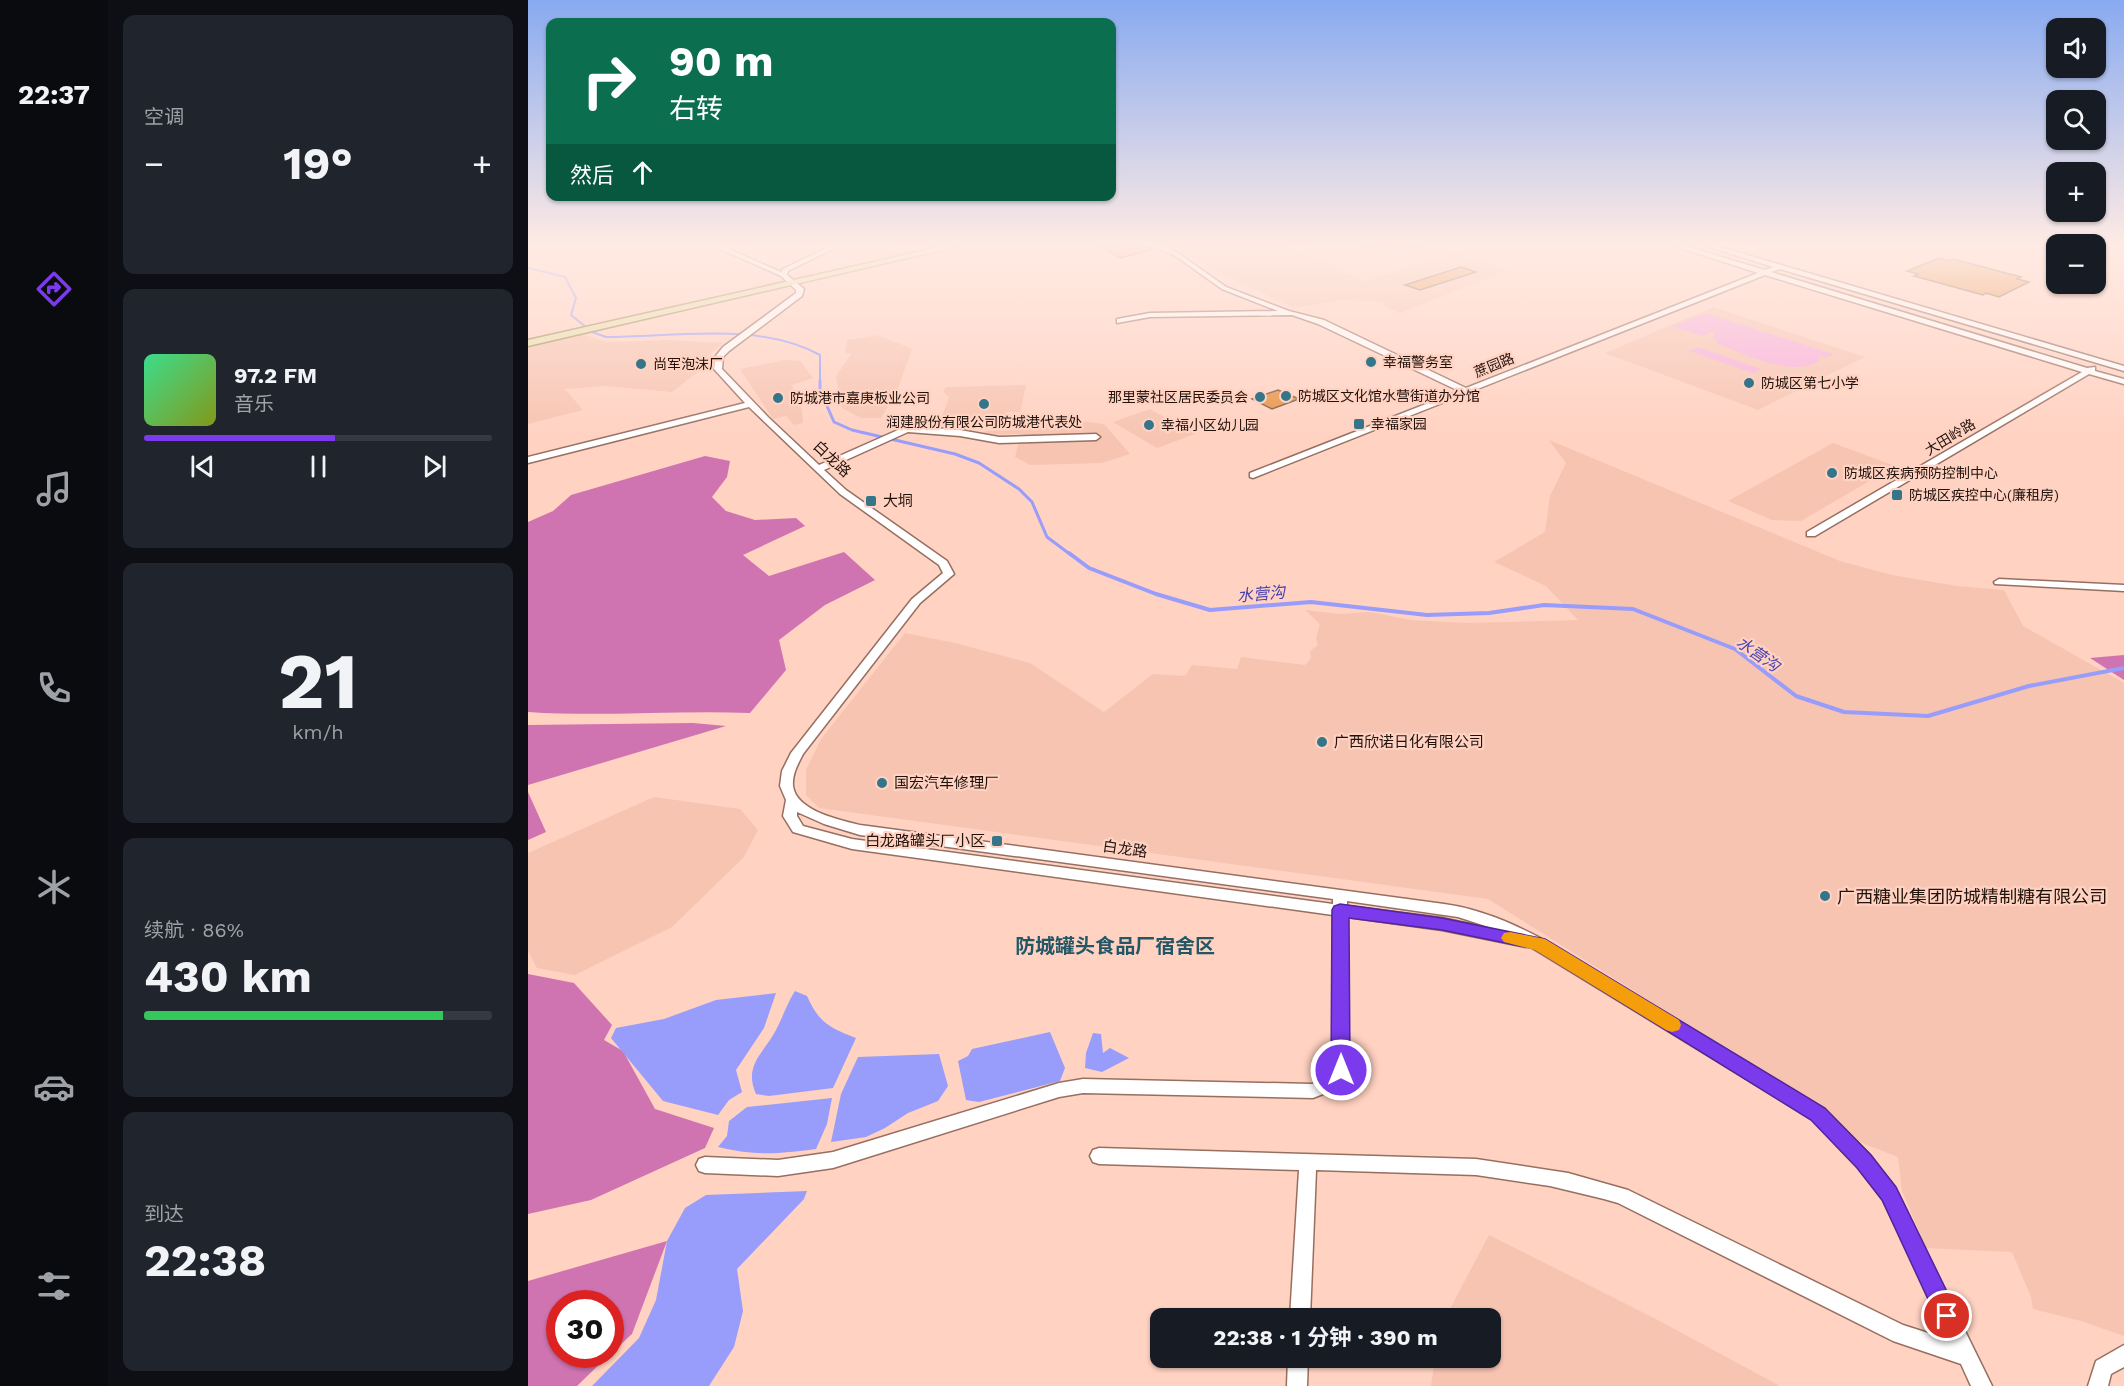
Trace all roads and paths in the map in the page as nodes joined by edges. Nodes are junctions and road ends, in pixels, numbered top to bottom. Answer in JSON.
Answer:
{"nodes":[{"id":1,"x":664,"y":309,"type":"edge"},
{"id":2,"x":780,"y":309,"type":"edge"},
{"id":3,"x":1281,"y":309,"type":"edge"},
{"id":4,"x":1672,"y":309,"type":"edge"},
{"id":5,"x":1903,"y":309,"type":"edge"},
{"id":6,"x":1293,"y":313,"type":"junction"},
{"id":7,"x":1120,"y":321,"type":"dead end"},
{"id":8,"x":577,"y":330,"type":"junction"},
{"id":9,"x":528,"y":338,"type":"edge"},
{"id":10,"x":528,"y":343,"type":"edge"},
{"id":11,"x":2096,"y":367,"type":"junction"},
{"id":12,"x":2124,"y":369,"type":"edge"},
{"id":13,"x":2124,"y":375,"type":"edge"},
{"id":14,"x":2124,"y":382,"type":"edge"},
{"id":15,"x":1466,"y":390,"type":"junction"},
{"id":16,"x":750,"y":404,"type":"junction"},
{"id":17,"x":1096,"y":437,"type":"dead end"},
{"id":18,"x":528,"y":460,"type":"edge"},
{"id":19,"x":818,"y":470,"type":"junction"},
{"id":20,"x":1253,"y":475,"type":"dead end"},
{"id":21,"x":1811,"y":534,"type":"dead end"},
{"id":22,"x":1999,"y":582,"type":"dead end"},
{"id":23,"x":2124,"y":588,"type":"edge"},
{"id":24,"x":1340,"y":903,"type":"junction"},
{"id":25,"x":1099,"y":1156,"type":"dead end"},
{"id":26,"x":1308,"y":1162,"type":"junction"},
{"id":27,"x":705,"y":1165,"type":"dead end"},
{"id":28,"x":1301,"y":1308,"type":"edge"},
{"id":29,"x":2124,"y":1355,"type":"edge"},
{"id":30,"x":1967,"y":1356,"type":"junction"},
{"id":31,"x":1298,"y":1368,"type":"edge"},
{"id":32,"x":1297,"y":1386,"type":"edge"},
{"id":33,"x":1982,"y":1386,"type":"edge"},
{"id":34,"x":2098,"y":1386,"type":"edge"}],
"edges":[{"from":1,"to":8,"type":"main road"},
{"from":2,"to":16,"type":"street","name":"白龙路"},
{"from":3,"to":6,"type":"street"},
{"from":4,"to":15,"type":"street","name":"蔗园路"},
{"from":5,"to":11,"type":"street"},
{"from":6,"to":7,"type":"street"},
{"from":6,"to":15,"type":"street"},
{"from":8,"to":9,"type":"main road"},
{"from":8,"to":10,"type":"main road"},
{"from":11,"to":12,"type":"street"},
{"from":11,"to":13,"type":"street"},
{"from":11,"to":14,"type":"street"},
{"from":11,"to":21,"type":"street","name":"大田岭路"},
{"from":15,"to":20,"type":"street","name":"蔗园路"},
{"from":16,"to":18,"type":"street"},
{"from":16,"to":19,"type":"street","name":"白龙路"},
{"from":17,"to":19,"type":"street"},
{"from":19,"to":24,"type":"street","name":"白龙路"},
{"from":22,"to":23,"type":"street"},
{"from":24,"to":27,"type":"street"},
{"from":24,"to":30,"type":"street"},
{"from":25,"to":26,"type":"street"},
{"from":26,"to":28,"type":"street"},
{"from":26,"to":30,"type":"street"},
{"from":29,"to":34,"type":"street"},
{"from":30,"to":33,"type":"street"},
{"from":31,"to":32,"type":"street"}]}
